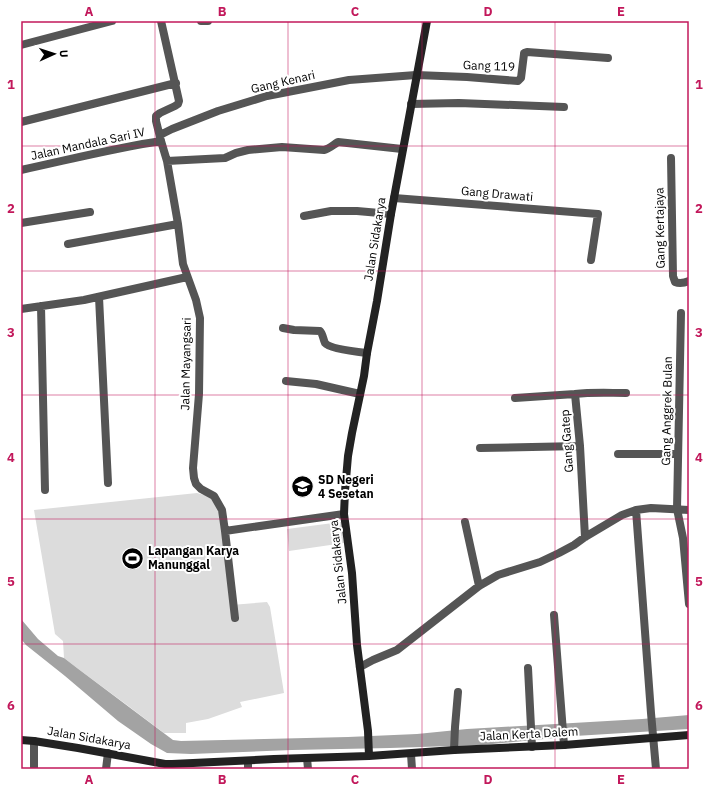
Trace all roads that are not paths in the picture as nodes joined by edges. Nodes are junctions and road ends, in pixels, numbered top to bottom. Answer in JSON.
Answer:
{"nodes":[{"id":1,"x":112,"y":21,"type":"edge"},
{"id":2,"x":161,"y":21,"type":"edge"},
{"id":3,"x":427,"y":21,"type":"edge"},
{"id":4,"x":21,"y":45,"type":"edge"},
{"id":5,"x":608,"y":58,"type":"dead end"},
{"id":6,"x":416,"y":75,"type":"junction"},
{"id":7,"x":176,"y":83,"type":"junction"},
{"id":8,"x":411,"y":104,"type":"junction"},
{"id":9,"x":564,"y":107,"type":"dead end"},
{"id":10,"x":21,"y":122,"type":"edge"},
{"id":11,"x":160,"y":138,"type":"junction"},
{"id":12,"x":402,"y":149,"type":"junction"},
{"id":13,"x":671,"y":158,"type":"dead end"},
{"id":14,"x":167,"y":161,"type":"junction"},
{"id":15,"x":21,"y":170,"type":"edge"},
{"id":16,"x":394,"y":198,"type":"junction"},
{"id":17,"x":90,"y":212,"type":"dead end"},
{"id":18,"x":390,"y":214,"type":"junction"},
{"id":19,"x":304,"y":216,"type":"dead end"},
{"id":20,"x":21,"y":223,"type":"edge"},
{"id":21,"x":178,"y":224,"type":"junction"},
{"id":22,"x":68,"y":244,"type":"dead end"},
{"id":23,"x":591,"y":260,"type":"dead end"},
{"id":24,"x":187,"y":277,"type":"junction"},
{"id":25,"x":689,"y":281,"type":"edge"},
{"id":26,"x":99,"y":297,"type":"junction"},
{"id":27,"x":41,"y":306,"type":"junction"},
{"id":28,"x":21,"y":309,"type":"edge"},
{"id":29,"x":681,"y":313,"type":"dead end"},
{"id":30,"x":283,"y":328,"type":"dead end"},
{"id":31,"x":367,"y":353,"type":"junction"},
{"id":32,"x":286,"y":381,"type":"dead end"},
{"id":33,"x":626,"y":393,"type":"dead end"},
{"id":34,"x":360,"y":394,"type":"junction"},
{"id":35,"x":575,"y":394,"type":"junction"},
{"id":36,"x":515,"y":398,"type":"dead end"},
{"id":37,"x":580,"y":446,"type":"junction"},
{"id":38,"x":480,"y":448,"type":"dead end"},
{"id":39,"x":618,"y":454,"type":"dead end"},
{"id":40,"x":678,"y":454,"type":"junction"},
{"id":41,"x":108,"y":483,"type":"dead end"},
{"id":42,"x":45,"y":490,"type":"dead end"},
{"id":43,"x":677,"y":509,"type":"junction"},
{"id":44,"x":636,"y":510,"type":"junction"},
{"id":45,"x":689,"y":510,"type":"edge"},
{"id":46,"x":344,"y":514,"type":"junction"},
{"id":47,"x":465,"y":522,"type":"dead end"},
{"id":48,"x":225,"y":531,"type":"junction"},
{"id":49,"x":585,"y":537,"type":"junction"},
{"id":50,"x":479,"y":586,"type":"junction"},
{"id":51,"x":689,"y":604,"type":"edge"},
{"id":52,"x":554,"y":615,"type":"dead end"},
{"id":53,"x":235,"y":618,"type":"dead end"},
{"id":54,"x":360,"y":667,"type":"junction"},
{"id":55,"x":528,"y":668,"type":"dead end"},
{"id":56,"x":458,"y":692,"type":"dead end"},
{"id":57,"x":689,"y":735,"type":"edge"},
{"id":58,"x":654,"y":736,"type":"junction"},
{"id":59,"x":21,"y":740,"type":"edge"},
{"id":60,"x":34,"y":741,"type":"junction"},
{"id":61,"x":564,"y":742,"type":"junction"},
{"id":62,"x":532,"y":745,"type":"junction"},
{"id":63,"x":454,"y":749,"type":"junction"},
{"id":64,"x":369,"y":753,"type":"junction"},
{"id":65,"x":108,"y":754,"type":"junction"},
{"id":66,"x":411,"y":754,"type":"junction"},
{"id":67,"x":307,"y":758,"type":"junction"},
{"id":68,"x":248,"y":765,"type":"edge"},
{"id":69,"x":34,"y":769,"type":"edge"},
{"id":70,"x":106,"y":769,"type":"edge"},
{"id":71,"x":308,"y":769,"type":"edge"},
{"id":72,"x":412,"y":769,"type":"edge"},
{"id":73,"x":656,"y":769,"type":"edge"}],
"edges":[{"from":1,"to":4,"type":"street"},
{"from":2,"to":7,"type":"street","name":"Jalan Mayangsari"},
{"from":3,"to":6,"type":"street","name":"Jalan Sidakarya"},
{"from":5,"to":6,"type":"street","name":"Gang 119"},
{"from":6,"to":8,"type":"street","name":"Jalan Sidakarya"},
{"from":6,"to":11,"type":"street","name":"Gang Kenari"},
{"from":7,"to":10,"type":"street"},
{"from":7,"to":11,"type":"street","name":"Jalan Mayangsari"},
{"from":8,"to":9,"type":"street"},
{"from":8,"to":12,"type":"street","name":"Jalan Sidakarya"},
{"from":11,"to":14,"type":"street","name":"Jalan Mayangsari"},
{"from":11,"to":15,"type":"street","name":"Jalan Mandala Sari IV"},
{"from":12,"to":14,"type":"street"},
{"from":12,"to":16,"type":"street","name":"Jalan Sidakarya"},
{"from":13,"to":25,"type":"street","name":"Gang Kertajaya"},
{"from":14,"to":21,"type":"street","name":"Jalan Mayangsari"},
{"from":16,"to":18,"type":"street","name":"Jalan Sidakarya"},
{"from":16,"to":23,"type":"street","name":"Gang Drawati"},
{"from":17,"to":20,"type":"street"},
{"from":18,"to":19,"type":"street"},
{"from":18,"to":31,"type":"street","name":"Jalan Sidakarya"},
{"from":21,"to":22,"type":"street"},
{"from":21,"to":24,"type":"street","name":"Jalan Mayangsari"},
{"from":24,"to":26,"type":"street"},
{"from":24,"to":48,"type":"street","name":"Jalan Mayangsari"},
{"from":26,"to":27,"type":"street"},
{"from":26,"to":41,"type":"street"},
{"from":27,"to":28,"type":"street"},
{"from":27,"to":42,"type":"street"},
{"from":29,"to":40,"type":"street","name":"Gang Anggrek Bulan"},
{"from":30,"to":31,"type":"street"},
{"from":31,"to":34,"type":"street","name":"Jalan Sidakarya"},
{"from":32,"to":34,"type":"street"},
{"from":33,"to":35,"type":"street","name":"Gang Gatep"},
{"from":34,"to":46,"type":"street","name":"Jalan Sidakarya"},
{"from":35,"to":36,"type":"street"},
{"from":35,"to":37,"type":"street","name":"Gang Gatep"},
{"from":37,"to":38,"type":"street"},
{"from":37,"to":49,"type":"street","name":"Gang Gatep"},
{"from":39,"to":40,"type":"street"},
{"from":40,"to":43,"type":"street","name":"Gang Anggrek Bulan"},
{"from":43,"to":44,"type":"street"},
{"from":43,"to":45,"type":"street"},
{"from":43,"to":51,"type":"street","name":"Gang Anggrek Bulan"},
{"from":44,"to":49,"type":"street"},
{"from":44,"to":58,"type":"street"},
{"from":46,"to":48,"type":"street"},
{"from":46,"to":54,"type":"street","name":"Jalan Sidakarya"},
{"from":47,"to":50,"type":"street"},
{"from":48,"to":53,"type":"street","name":"Jalan Mayangsari"},
{"from":49,"to":50,"type":"street"},
{"from":50,"to":54,"type":"street"},
{"from":52,"to":61,"type":"street"},
{"from":54,"to":64,"type":"street","name":"Jalan Sidakarya"},
{"from":55,"to":62,"type":"street"},
{"from":56,"to":63,"type":"street"},
{"from":57,"to":58,"type":"street","name":"Jalan Kerta Dalem"},
{"from":58,"to":61,"type":"street","name":"Jalan Kerta Dalem"},
{"from":58,"to":73,"type":"street"},
{"from":59,"to":60,"type":"street","name":"Jalan Sidakarya"},
{"from":60,"to":65,"type":"street","name":"Jalan Sidakarya"},
{"from":60,"to":69,"type":"street"},
{"from":61,"to":62,"type":"street","name":"Jalan Kerta Dalem"},
{"from":62,"to":63,"type":"street","name":"Jalan Kerta Dalem"},
{"from":63,"to":66,"type":"street","name":"Jalan Kerta Dalem"},
{"from":64,"to":66,"type":"street","name":"Jalan Kerta Dalem"},
{"from":64,"to":67,"type":"street","name":"Jalan Sidakarya"},
{"from":65,"to":68,"type":"street","name":"Jalan Sidakarya"},
{"from":65,"to":70,"type":"street"},
{"from":66,"to":72,"type":"street"},
{"from":67,"to":68,"type":"street","name":"Jalan Sidakarya"},
{"from":67,"to":71,"type":"street"}]}
